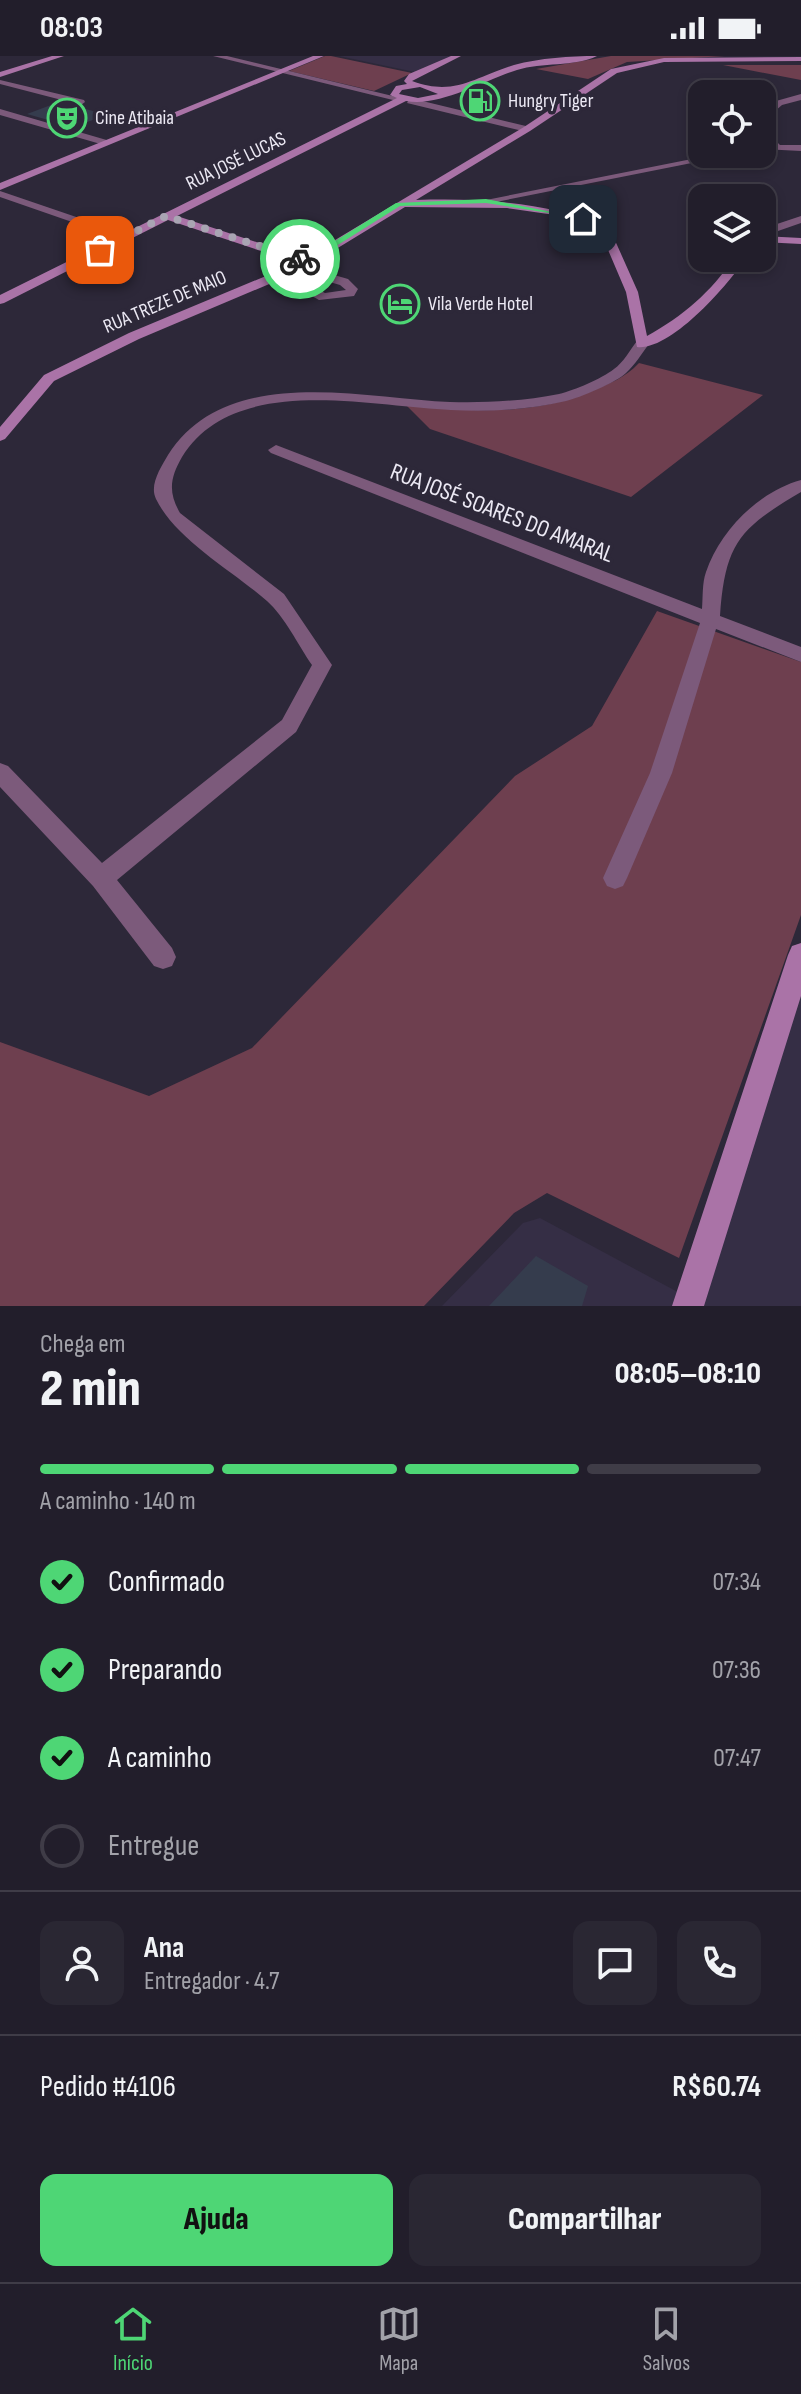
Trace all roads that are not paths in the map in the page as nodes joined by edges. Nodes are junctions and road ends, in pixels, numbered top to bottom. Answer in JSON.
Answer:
{"nodes":[{"id":1,"x":60,"y":56,"type":"edge"},
{"id":2,"x":217,"y":56,"type":"edge"},
{"id":3,"x":320,"y":56,"type":"edge"},
{"id":4,"x":457,"y":56,"type":"edge"},
{"id":5,"x":593,"y":56,"type":"edge"},
{"id":6,"x":801,"y":59,"type":"edge"},
{"id":7,"x":283,"y":71,"type":"junction"},
{"id":8,"x":0,"y":75,"type":"edge"},
{"id":9,"x":0,"y":82,"type":"edge"},
{"id":10,"x":412,"y":85,"type":"junction"},
{"id":11,"x":441,"y":95,"type":"junction"},
{"id":12,"x":801,"y":97,"type":"edge"},
{"id":13,"x":403,"y":99,"type":"junction"},
{"id":14,"x":81,"y":102,"type":"dead end"},
{"id":15,"x":776,"y":106,"type":"edge"},
{"id":16,"x":448,"y":110,"type":"junction"},
{"id":17,"x":0,"y":112,"type":"edge"},
{"id":18,"x":527,"y":129,"type":"junction"},
{"id":19,"x":107,"y":143,"type":"junction"},
{"id":20,"x":776,"y":145,"type":"edge"},
{"id":21,"x":801,"y":148,"type":"edge"},
{"id":22,"x":688,"y":162,"type":"edge"},
{"id":23,"x":0,"y":187,"type":"edge"},
{"id":24,"x":0,"y":194,"type":"edge"},
{"id":25,"x":486,"y":201,"type":"junction"},
{"id":26,"x":399,"y":204,"type":"junction"},
{"id":27,"x":166,"y":216,"type":"junction"},
{"id":28,"x":801,"y":219,"type":"edge"},
{"id":29,"x":776,"y":228,"type":"edge"},
{"id":30,"x":125,"y":237,"type":"junction"},
{"id":31,"x":776,"y":239,"type":"edge"},
{"id":32,"x":801,"y":241,"type":"edge"},
{"id":33,"x":301,"y":265,"type":"junction"},
{"id":34,"x":731,"y":272,"type":"edge"},
{"id":35,"x":281,"y":275,"type":"junction"},
{"id":36,"x":0,"y":300,"type":"edge"},
{"id":37,"x":642,"y":344,"type":"junction"},
{"id":38,"x":0,"y":436,"type":"edge"},
{"id":39,"x":276,"y":450,"type":"dead end"},
{"id":40,"x":801,"y":485,"type":"edge"},
{"id":41,"x":710,"y":620,"type":"junction"},
{"id":42,"x":801,"y":655,"type":"edge"},
{"id":43,"x":0,"y":772,"type":"edge"},
{"id":44,"x":101,"y":878,"type":"junction"},
{"id":45,"x":615,"y":878,"type":"dead end"},
{"id":46,"x":801,"y":955,"type":"edge"},
{"id":47,"x":163,"y":957,"type":"dead end"},
{"id":48,"x":688,"y":1306,"type":"edge"}],
"edges":[{"from":1,"to":8,"type":"street"},
{"from":2,"to":7,"type":"street"},
{"from":3,"to":7,"type":"street"},
{"from":4,"to":10,"type":"street"},
{"from":5,"to":11,"type":"street"},
{"from":6,"to":18,"type":"street","name":"RUA TREZE DE MAIO"},
{"from":7,"to":13,"type":"street"},
{"from":7,"to":19,"type":"street"},
{"from":9,"to":14,"type":"street"},
{"from":10,"to":11,"type":"street"},
{"from":10,"to":13,"type":"street"},
{"from":11,"to":13,"type":"street"},
{"from":11,"to":16,"type":"street"},
{"from":12,"to":15,"type":"street"},
{"from":13,"to":16,"type":"street"},
{"from":13,"to":27,"type":"street","name":"RUA JOSÉ LUCAS"},
{"from":16,"to":18,"type":"street"},
{"from":17,"to":19,"type":"street"},
{"from":18,"to":26,"type":"street","name":"RUA TREZE DE MAIO"},
{"from":19,"to":23,"type":"street"},
{"from":20,"to":21,"type":"street"},
{"from":22,"to":25,"type":"street"},
{"from":24,"to":30,"type":"street"},
{"from":25,"to":26,"type":"street"},
{"from":25,"to":37,"type":"street"},
{"from":26,"to":33,"type":"street","name":"RUA TREZE DE MAIO"},
{"from":27,"to":30,"type":"street","name":"RUA JOSÉ LUCAS"},
{"from":27,"to":33,"type":"street"},
{"from":28,"to":29,"type":"street"},
{"from":30,"to":36,"type":"street","name":"RUA JOSÉ LUCAS"},
{"from":31,"to":32,"type":"street"},
{"from":33,"to":35,"type":"street","name":"RUA TREZE DE MAIO"},
{"from":33,"to":35,"type":"street"},
{"from":34,"to":37,"type":"street"},
{"from":35,"to":38,"type":"street","name":"RUA TREZE DE MAIO"},
{"from":37,"to":44,"type":"street"},
{"from":39,"to":41,"type":"street","name":"RUA JOSÉ SOARES DO AMARAL"},
{"from":40,"to":41,"type":"street"},
{"from":41,"to":42,"type":"street","name":"RUA JOSÉ SOARES DO AMARAL"},
{"from":41,"to":45,"type":"street"},
{"from":43,"to":44,"type":"street"},
{"from":44,"to":47,"type":"street"},
{"from":46,"to":48,"type":"street"}]}
